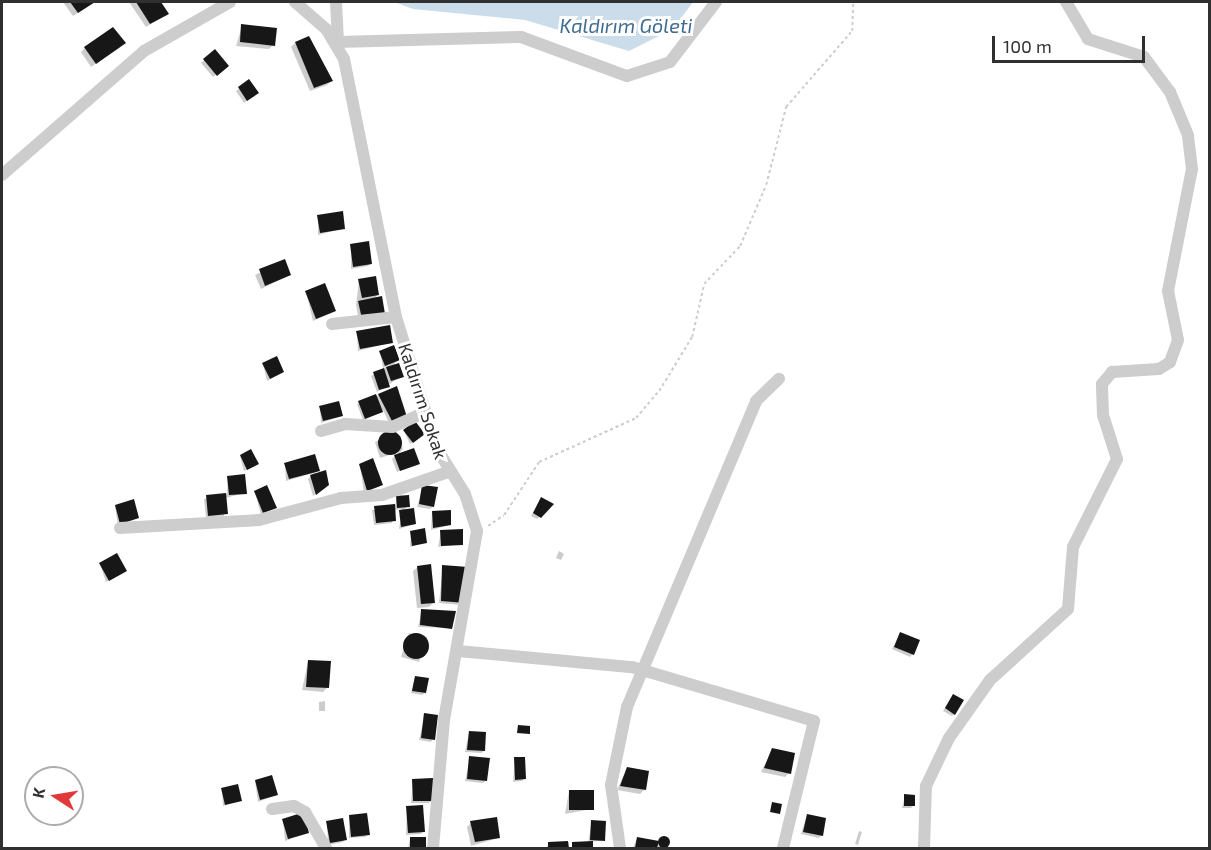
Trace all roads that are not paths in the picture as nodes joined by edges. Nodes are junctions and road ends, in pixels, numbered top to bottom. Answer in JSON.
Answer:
{"nodes":[{"id":1,"x":230,"y":2,"type":"edge"},
{"id":2,"x":295,"y":2,"type":"edge"},
{"id":3,"x":336,"y":2,"type":"edge"},
{"id":4,"x":716,"y":2,"type":"edge"},
{"id":5,"x":1066,"y":2,"type":"edge"},
{"id":6,"x":338,"y":42,"type":"junction"},
{"id":7,"x":2,"y":175,"type":"edge"},
{"id":8,"x":396,"y":317,"type":"junction"},
{"id":9,"x":332,"y":324,"type":"dead end"},
{"id":10,"x":779,"y":378,"type":"dead end"},
{"id":11,"x":423,"y":413,"type":"junction"},
{"id":12,"x":321,"y":431,"type":"dead end"},
{"id":13,"x":448,"y":472,"type":"junction"},
{"id":14,"x":120,"y":528,"type":"dead end"},
{"id":15,"x":458,"y":651,"type":"junction"},
{"id":16,"x":641,"y":669,"type":"junction"},
{"id":17,"x":272,"y":809,"type":"dead end"},
{"id":18,"x":619,"y":843,"type":"edge"},
{"id":19,"x":326,"y":849,"type":"edge"},
{"id":20,"x":433,"y":849,"type":"edge"},
{"id":21,"x":783,"y":849,"type":"edge"},
{"id":22,"x":924,"y":849,"type":"edge"}],
"edges":[{"from":1,"to":7,"type":"street"},
{"from":2,"to":6,"type":"street"},
{"from":3,"to":6,"type":"street","name":"Kaldırım Sokak"},
{"from":4,"to":6,"type":"street"},
{"from":5,"to":22,"type":"street"},
{"from":6,"to":8,"type":"street","name":"Kaldırım Sokak"},
{"from":8,"to":9,"type":"street"},
{"from":8,"to":11,"type":"street","name":"Kaldırım Sokak"},
{"from":10,"to":16,"type":"street"},
{"from":11,"to":12,"type":"street"},
{"from":11,"to":13,"type":"street","name":"Kaldırım Sokak"},
{"from":13,"to":14,"type":"street"},
{"from":13,"to":15,"type":"street","name":"Kaldırım Sokak"},
{"from":15,"to":16,"type":"street"},
{"from":15,"to":20,"type":"street","name":"Kaldırım Sokak"},
{"from":16,"to":18,"type":"street"},
{"from":16,"to":21,"type":"street"},
{"from":17,"to":19,"type":"street"}]}
